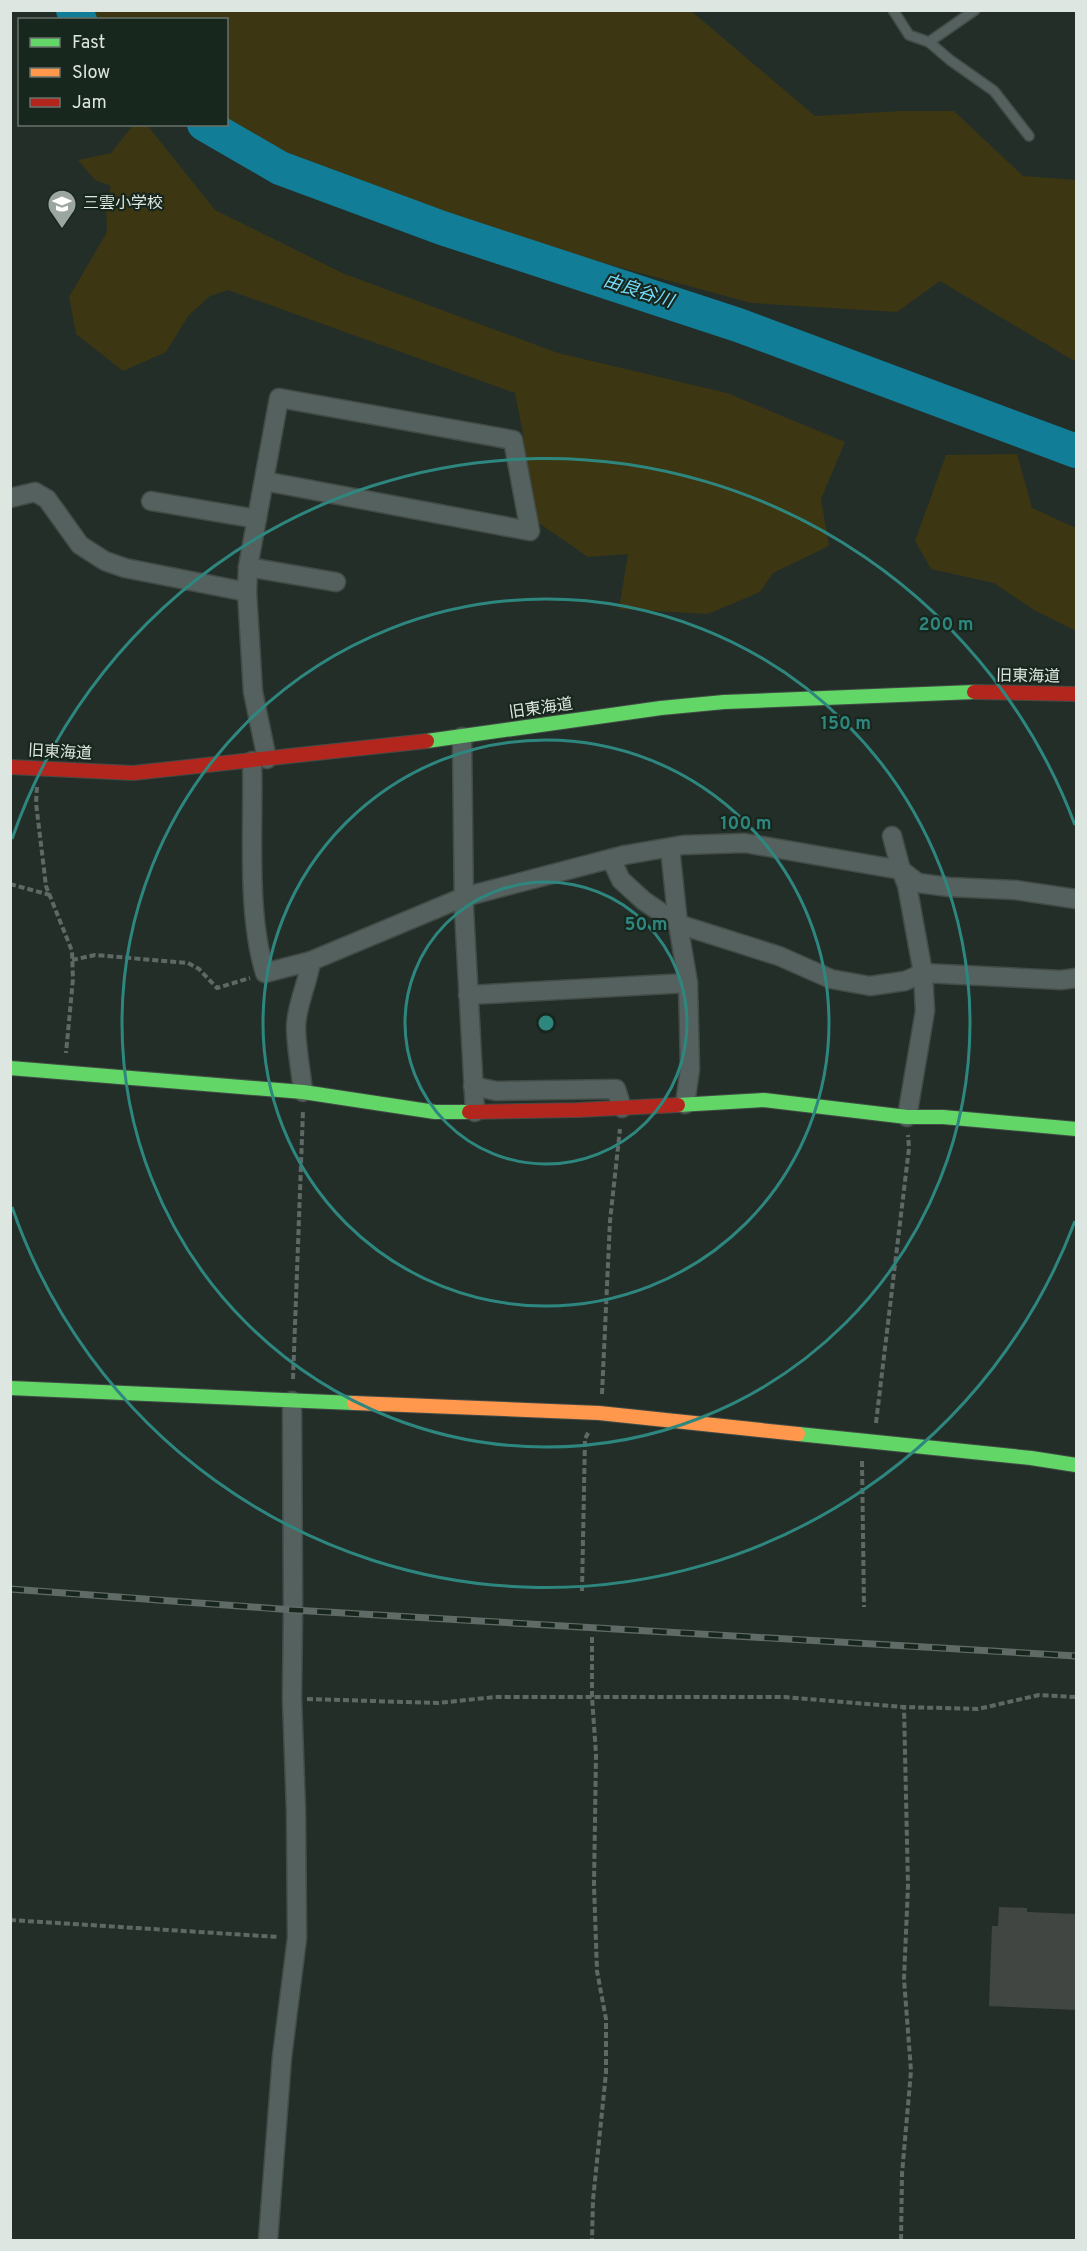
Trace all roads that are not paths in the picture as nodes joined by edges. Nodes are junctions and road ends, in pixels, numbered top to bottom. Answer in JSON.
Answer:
{"nodes":[{"id":1,"x":893,"y":10,"type":"edge"},
{"id":2,"x":975,"y":10,"type":"edge"},
{"id":3,"x":930,"y":42,"type":"junction"},
{"id":4,"x":1029,"y":136,"type":"dead end"},
{"id":5,"x":264,"y":481,"type":"junction"},
{"id":6,"x":10,"y":498,"type":"edge"},
{"id":7,"x":151,"y":501,"type":"dead end"},
{"id":8,"x":257,"y":519,"type":"junction"},
{"id":9,"x":248,"y":567,"type":"junction"},
{"id":10,"x":336,"y":582,"type":"dead end"},
{"id":11,"x":247,"y":592,"type":"junction"},
{"id":12,"x":1077,"y":694,"type":"edge"},
{"id":13,"x":462,"y":737,"type":"junction"},
{"id":14,"x":260,"y":760,"type":"junction"},
{"id":15,"x":10,"y":767,"type":"edge"},
{"id":16,"x":892,"y":836,"type":"dead end"},
{"id":17,"x":670,"y":848,"type":"junction"},
{"id":18,"x":611,"y":859,"type":"junction"},
{"id":19,"x":900,"y":870,"type":"junction"},
{"id":20,"x":464,"y":897,"type":"junction"},
{"id":21,"x":1077,"y":899,"type":"edge"},
{"id":22,"x":678,"y":924,"type":"junction"},
{"id":23,"x":311,"y":961,"type":"junction"},
{"id":24,"x":923,"y":973,"type":"junction"},
{"id":25,"x":1077,"y":978,"type":"edge"},
{"id":26,"x":688,"y":983,"type":"junction"},
{"id":27,"x":468,"y":994,"type":"junction"},
{"id":28,"x":10,"y":1068,"type":"edge"},
{"id":29,"x":473,"y":1086,"type":"junction"},
{"id":30,"x":303,"y":1092,"type":"junction"},
{"id":31,"x":685,"y":1104,"type":"junction"},
{"id":32,"x":622,"y":1108,"type":"junction"},
{"id":33,"x":474,"y":1112,"type":"junction"},
{"id":34,"x":907,"y":1117,"type":"junction"},
{"id":35,"x":1077,"y":1129,"type":"edge"},
{"id":36,"x":10,"y":1388,"type":"edge"},
{"id":37,"x":292,"y":1401,"type":"junction"},
{"id":38,"x":1077,"y":1465,"type":"edge"},
{"id":39,"x":268,"y":2241,"type":"edge"}],
"edges":[{"from":1,"to":3,"type":"lane"},
{"from":2,"to":3,"type":"lane"},
{"from":3,"to":4,"type":"lane"},
{"from":5,"to":5,"type":"street"},
{"from":5,"to":8,"type":"street"},
{"from":6,"to":11,"type":"street"},
{"from":7,"to":8,"type":"street"},
{"from":8,"to":9,"type":"street"},
{"from":9,"to":10,"type":"street"},
{"from":9,"to":11,"type":"street"},
{"from":11,"to":14,"type":"street"},
{"from":12,"to":13,"type":"street","name":"旧東海道"},
{"from":13,"to":14,"type":"street","name":"旧東海道"},
{"from":13,"to":20,"type":"street"},
{"from":14,"to":15,"type":"street","name":"旧東海道"},
{"from":14,"to":23,"type":"street"},
{"from":16,"to":19,"type":"street"},
{"from":17,"to":18,"type":"street"},
{"from":17,"to":19,"type":"street"},
{"from":17,"to":22,"type":"street"},
{"from":18,"to":20,"type":"street"},
{"from":18,"to":22,"type":"street"},
{"from":19,"to":21,"type":"street"},
{"from":19,"to":24,"type":"street"},
{"from":20,"to":23,"type":"street"},
{"from":20,"to":27,"type":"street"},
{"from":22,"to":24,"type":"street"},
{"from":22,"to":26,"type":"street"},
{"from":23,"to":30,"type":"street"},
{"from":24,"to":25,"type":"street"},
{"from":24,"to":34,"type":"street"},
{"from":26,"to":27,"type":"street"},
{"from":26,"to":31,"type":"street"},
{"from":27,"to":29,"type":"street"},
{"from":28,"to":30,"type":"street"},
{"from":29,"to":32,"type":"street"},
{"from":29,"to":33,"type":"street"},
{"from":30,"to":33,"type":"street"},
{"from":31,"to":32,"type":"street"},
{"from":31,"to":34,"type":"street"},
{"from":32,"to":33,"type":"street"},
{"from":34,"to":35,"type":"street"},
{"from":36,"to":37,"type":"street"},
{"from":37,"to":38,"type":"street"},
{"from":37,"to":39,"type":"street"}]}
